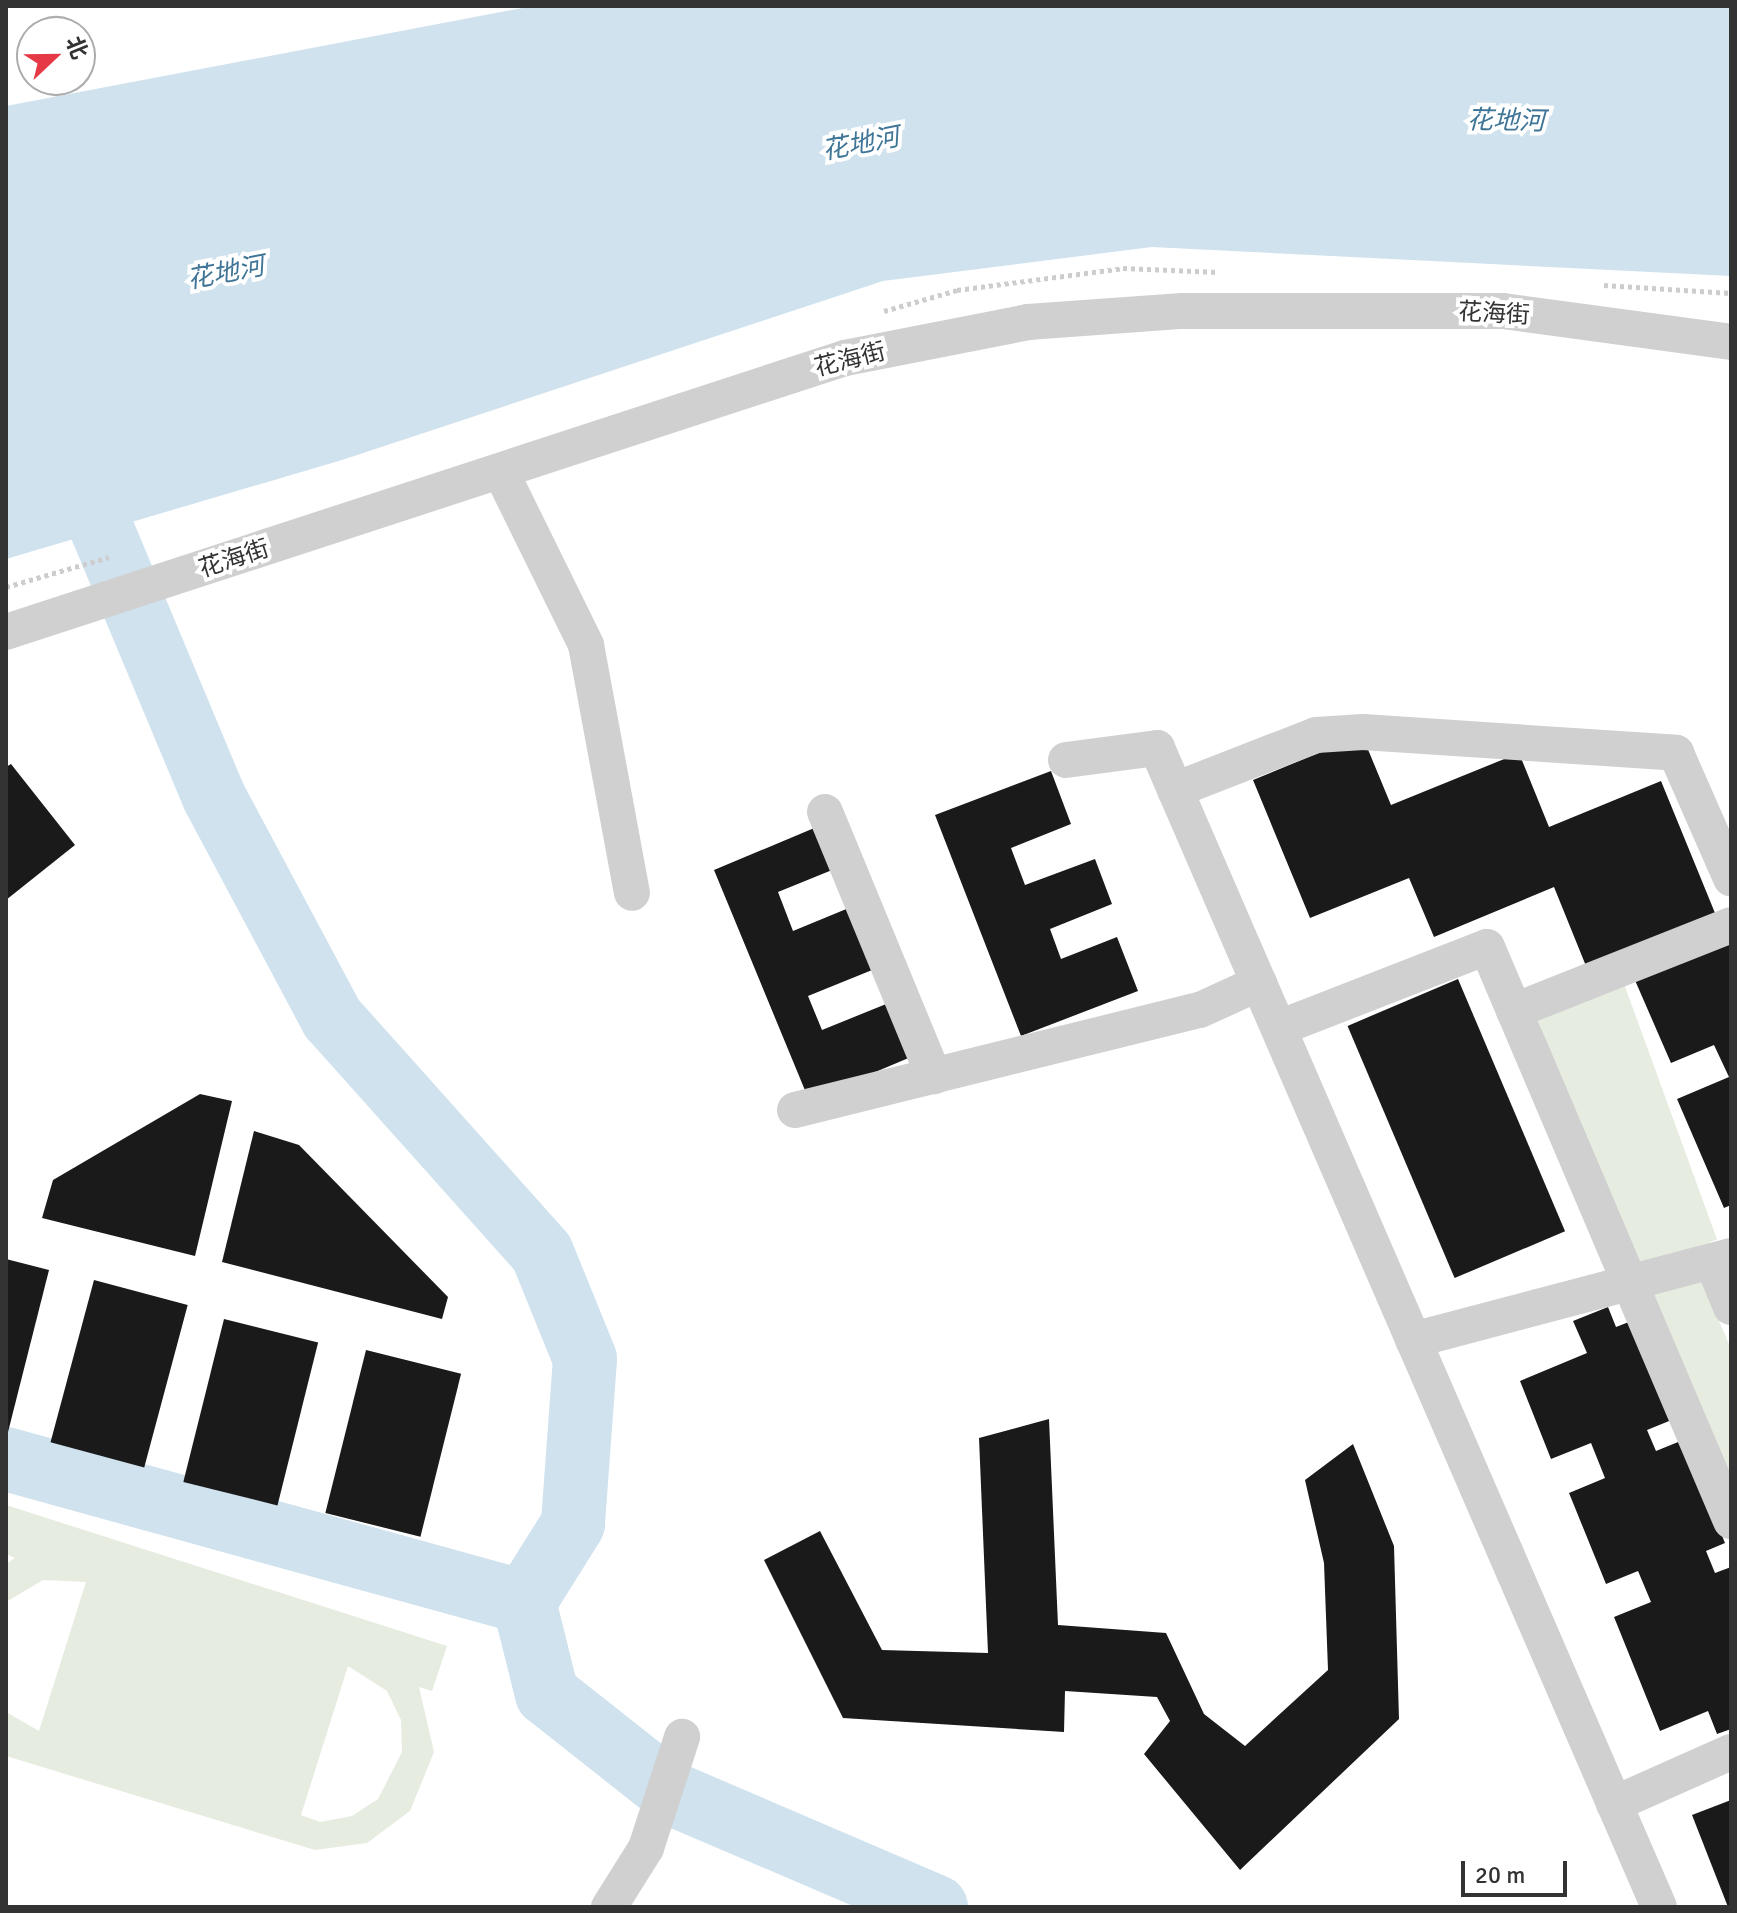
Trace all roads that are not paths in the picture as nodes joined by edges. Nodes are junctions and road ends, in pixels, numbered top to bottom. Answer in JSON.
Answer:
{"nodes":[{"id":1,"x":1731,"y":342,"type":"edge"},
{"id":2,"x":501,"y":472,"type":"junction"},
{"id":3,"x":6,"y":632,"type":"edge"},
{"id":4,"x":1066,"y":760,"type":"dead end"},
{"id":5,"x":1175,"y":790,"type":"junction"},
{"id":6,"x":825,"y":812,"type":"dead end"},
{"id":7,"x":1731,"y":878,"type":"edge"},
{"id":8,"x":632,"y":893,"type":"dead end"},
{"id":9,"x":1731,"y":925,"type":"edge"},
{"id":10,"x":1259,"y":983,"type":"junction"},
{"id":11,"x":1514,"y":1011,"type":"junction"},
{"id":12,"x":1279,"y":1028,"type":"junction"},
{"id":13,"x":934,"y":1076,"type":"junction"},
{"id":14,"x":795,"y":1110,"type":"dead end"},
{"id":15,"x":1721,"y":1258,"type":"edge"},
{"id":16,"x":1631,"y":1283,"type":"junction"},
{"id":17,"x":1731,"y":1307,"type":"edge"},
{"id":18,"x":1413,"y":1340,"type":"junction"},
{"id":19,"x":1731,"y":1521,"type":"edge"},
{"id":20,"x":682,"y":1737,"type":"dead end"},
{"id":21,"x":1731,"y":1752,"type":"edge"},
{"id":22,"x":1614,"y":1804,"type":"junction"},
{"id":23,"x":609,"y":1907,"type":"edge"},
{"id":24,"x":1659,"y":1907,"type":"edge"}],
"edges":[{"from":1,"to":2,"type":"street","name":"花海街"},
{"from":2,"to":3,"type":"street","name":"花海街"},
{"from":2,"to":8,"type":"street"},
{"from":4,"to":5,"type":"street"},
{"from":5,"to":7,"type":"street"},
{"from":5,"to":10,"type":"street"},
{"from":6,"to":13,"type":"street"},
{"from":9,"to":11,"type":"street"},
{"from":10,"to":12,"type":"street"},
{"from":10,"to":13,"type":"street"},
{"from":11,"to":12,"type":"street"},
{"from":11,"to":16,"type":"street"},
{"from":12,"to":18,"type":"street"},
{"from":13,"to":14,"type":"street"},
{"from":15,"to":16,"type":"street"},
{"from":15,"to":17,"type":"street"},
{"from":16,"to":18,"type":"street"},
{"from":16,"to":19,"type":"street"},
{"from":18,"to":22,"type":"street"},
{"from":20,"to":23,"type":"street"},
{"from":21,"to":22,"type":"street"},
{"from":22,"to":24,"type":"street"}]}
